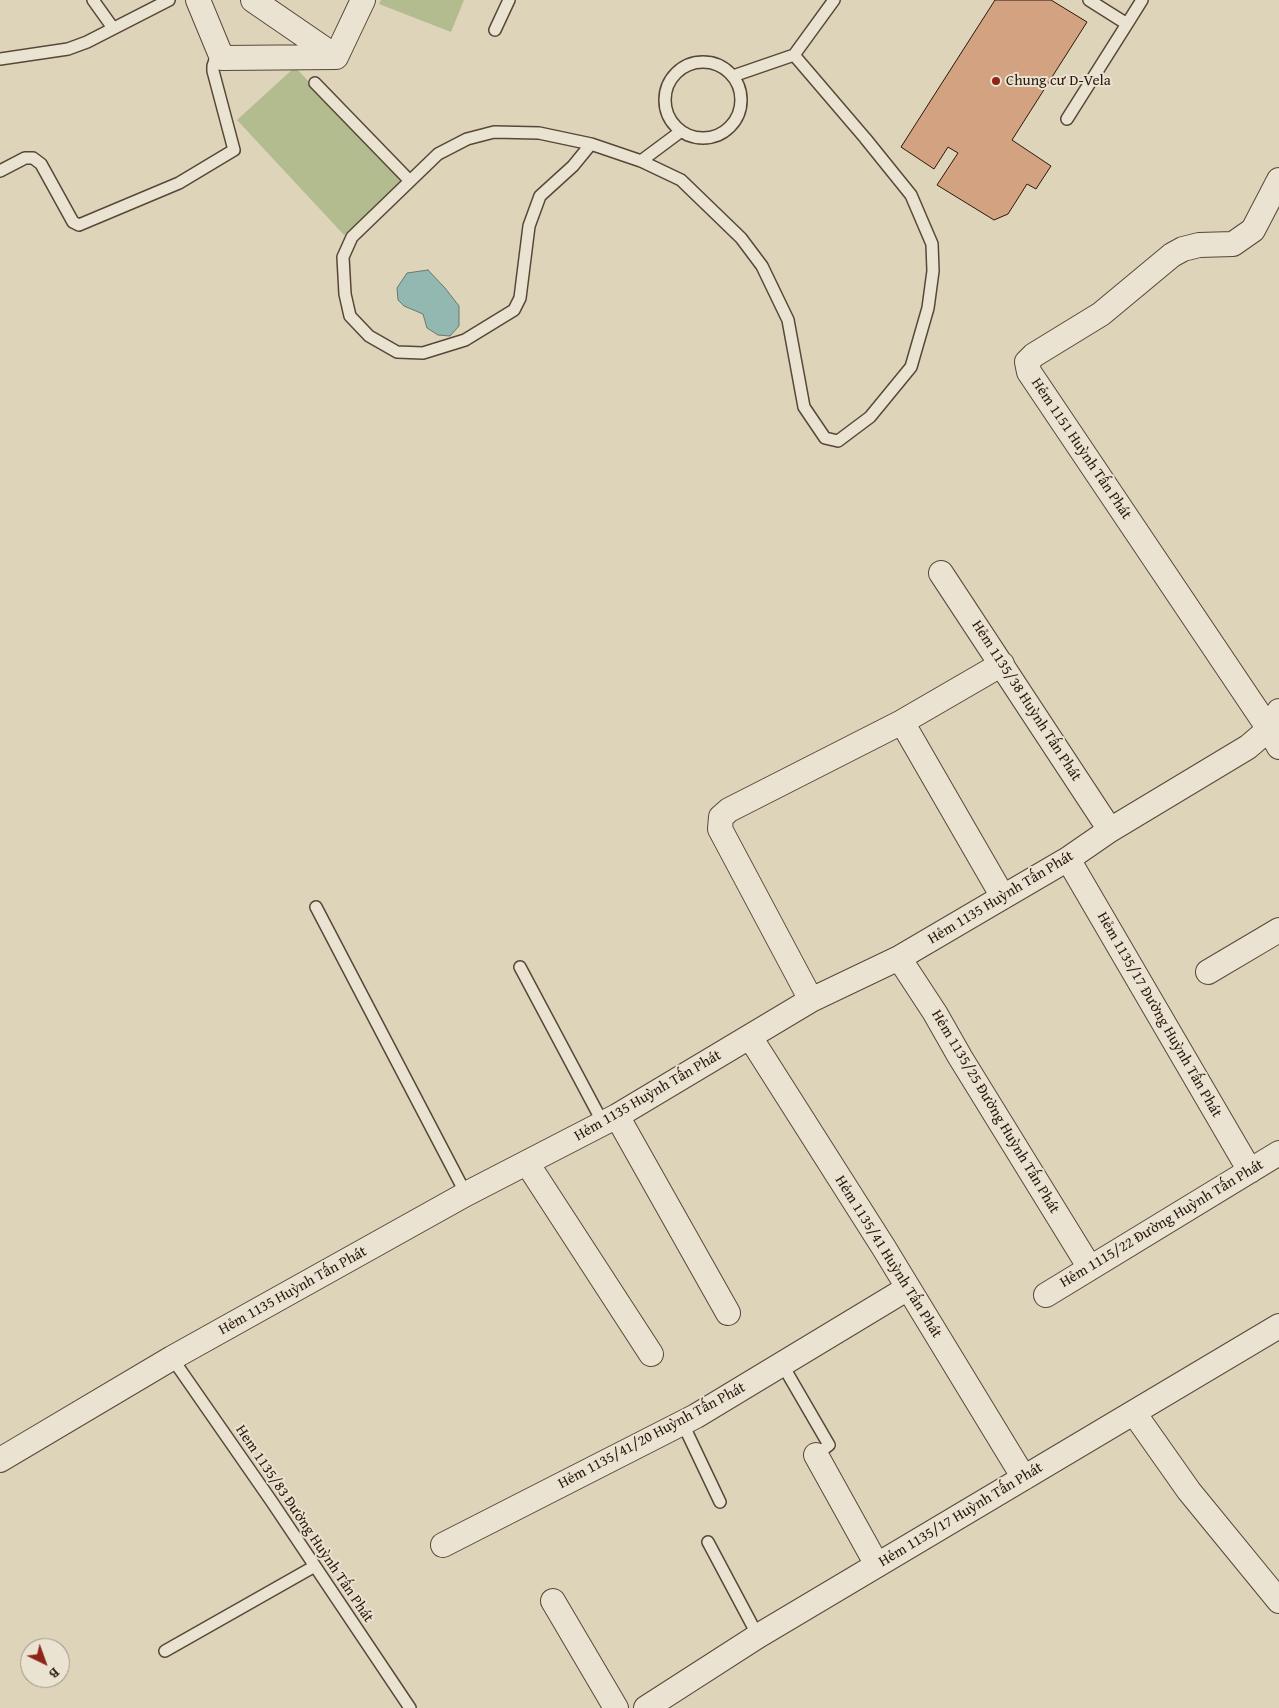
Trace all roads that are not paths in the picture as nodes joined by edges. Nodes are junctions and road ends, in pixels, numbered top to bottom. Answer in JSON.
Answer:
{"nodes":[{"id":1,"x":93,"y":0,"type":"edge"},
{"id":2,"x":169,"y":0,"type":"edge"},
{"id":3,"x":198,"y":0,"type":"edge"},
{"id":4,"x":253,"y":0,"type":"edge"},
{"id":5,"x":362,"y":0,"type":"edge"},
{"id":6,"x":509,"y":0,"type":"edge"},
{"id":7,"x":834,"y":0,"type":"edge"},
{"id":8,"x":1089,"y":0,"type":"edge"},
{"id":9,"x":1142,"y":0,"type":"edge"},
{"id":10,"x":1127,"y":24,"type":"junction"},
{"id":11,"x":113,"y":28,"type":"junction"},
{"id":12,"x":496,"y":30,"type":"dead end"},
{"id":13,"x":794,"y":55,"type":"junction"},
{"id":14,"x":336,"y":57,"type":"junction"},
{"id":15,"x":222,"y":58,"type":"junction"},
{"id":16,"x":0,"y":59,"type":"edge"},
{"id":17,"x":732,"y":76,"type":"junction"},
{"id":18,"x":316,"y":83,"type":"dead end"},
{"id":19,"x":1067,"y":119,"type":"dead end"},
{"id":20,"x":680,"y":132,"type":"junction"},
{"id":21,"x":591,"y":144,"type":"junction"},
{"id":22,"x":641,"y":161,"type":"junction"},
{"id":23,"x":0,"y":171,"type":"edge"},
{"id":24,"x":1279,"y":180,"type":"edge"},
{"id":25,"x":410,"y":181,"type":"junction"},
{"id":26,"x":941,"y":573,"type":"dead end"},
{"id":27,"x":1002,"y":664,"type":"junction"},
{"id":28,"x":902,"y":722,"type":"junction"},
{"id":29,"x":1276,"y":729,"type":"edge"},
{"id":30,"x":1110,"y":830,"type":"junction"},
{"id":31,"x":1068,"y":859,"type":"junction"},
{"id":32,"x":1003,"y":897,"type":"junction"},
{"id":33,"x":316,"y":907,"type":"dead end"},
{"id":34,"x":1279,"y":930,"type":"edge"},
{"id":35,"x":899,"y":958,"type":"junction"},
{"id":36,"x":520,"y":967,"type":"dead end"},
{"id":37,"x":1208,"y":972,"type":"dead end"},
{"id":38,"x":811,"y":1000,"type":"junction"},
{"id":39,"x":750,"y":1037,"type":"junction"},
{"id":40,"x":610,"y":1119,"type":"junction"},
{"id":41,"x":1279,"y":1153,"type":"edge"},
{"id":42,"x":527,"y":1163,"type":"junction"},
{"id":43,"x":1250,"y":1171,"type":"junction"},
{"id":44,"x":466,"y":1194,"type":"junction"},
{"id":45,"x":1090,"y":1268,"type":"junction"},
{"id":46,"x":908,"y":1288,"type":"junction"},
{"id":47,"x":1046,"y":1295,"type":"dead end"},
{"id":48,"x":728,"y":1313,"type":"dead end"},
{"id":49,"x":1279,"y":1326,"type":"edge"},
{"id":50,"x":650,"y":1354,"type":"dead end"},
{"id":51,"x":172,"y":1358,"type":"junction"},
{"id":52,"x":782,"y":1364,"type":"junction"},
{"id":53,"x":1134,"y":1414,"type":"junction"},
{"id":54,"x":682,"y":1422,"type":"junction"},
{"id":55,"x":816,"y":1455,"type":"joint"},
{"id":56,"x":0,"y":1460,"type":"edge"},
{"id":57,"x":1024,"y":1478,"type":"junction"},
{"id":58,"x":720,"y":1502,"type":"dead end"},
{"id":59,"x":708,"y":1542,"type":"dead end"},
{"id":60,"x":443,"y":1545,"type":"dead end"},
{"id":61,"x":877,"y":1565,"type":"junction"},
{"id":62,"x":315,"y":1566,"type":"junction"},
{"id":63,"x":1276,"y":1591,"type":"edge"},
{"id":64,"x":553,"y":1601,"type":"dead end"},
{"id":65,"x":758,"y":1636,"type":"junction"},
{"id":66,"x":165,"y":1651,"type":"dead end"},
{"id":67,"x":410,"y":1708,"type":"edge"},
{"id":68,"x":616,"y":1708,"type":"edge"},
{"id":69,"x":646,"y":1708,"type":"edge"}],
"edges":[{"from":1,"to":11,"type":"lane"},
{"from":2,"to":11,"type":"lane"},
{"from":3,"to":15,"type":"street"},
{"from":4,"to":14,"type":"street"},
{"from":5,"to":14,"type":"street"},
{"from":6,"to":12,"type":"lane"},
{"from":7,"to":13,"type":"lane"},
{"from":8,"to":10,"type":"lane"},
{"from":9,"to":10,"type":"lane"},
{"from":10,"to":19,"type":"lane"},
{"from":11,"to":16,"type":"lane"},
{"from":13,"to":17,"type":"lane"},
{"from":13,"to":22,"type":"lane"},
{"from":14,"to":15,"type":"street"},
{"from":15,"to":23,"type":"lane"},
{"from":17,"to":20,"type":"lane"},
{"from":17,"to":20,"type":"lane"},
{"from":18,"to":25,"type":"lane"},
{"from":20,"to":22,"type":"lane"},
{"from":21,"to":22,"type":"lane"},
{"from":21,"to":25,"type":"lane"},
{"from":21,"to":25,"type":"lane"},
{"from":24,"to":29,"type":"street","name":"Hẻm 1151 Huỳnh Tấn Phát"},
{"from":26,"to":27,"type":"street","name":"Hẻm 1135/38 Huỳnh Tấn Phát"},
{"from":27,"to":28,"type":"street"},
{"from":27,"to":30,"type":"street","name":"Hẻm 1135/38 Huỳnh Tấn Phát"},
{"from":28,"to":32,"type":"street"},
{"from":28,"to":38,"type":"street"},
{"from":29,"to":30,"type":"street","name":"Hẻm 1135 Huỳnh Tấn Phát"},
{"from":30,"to":31,"type":"street","name":"Hẻm 1135 Huỳnh Tấn Phát"},
{"from":31,"to":32,"type":"street","name":"Hẻm 1135 Huỳnh Tấn Phát"},
{"from":31,"to":43,"type":"street","name":"Hẻm 1135/17 Đường Huỳnh Tấn Phát"},
{"from":32,"to":35,"type":"street","name":"Hẻm 1135 Huỳnh Tấn Phát"},
{"from":33,"to":44,"type":"lane"},
{"from":34,"to":37,"type":"street"},
{"from":35,"to":38,"type":"street","name":"Hẻm 1135 Huỳnh Tấn Phát"},
{"from":35,"to":45,"type":"street","name":"Hẻm 1135/25 Đường Huỳnh Tấn Phát"},
{"from":36,"to":40,"type":"lane"},
{"from":38,"to":39,"type":"street","name":"Hẻm 1135 Huỳnh Tấn Phát"},
{"from":39,"to":40,"type":"street","name":"Hẻm 1135 Huỳnh Tấn Phát"},
{"from":39,"to":46,"type":"street","name":"Hẻm 1135/41 Huỳnh Tấn Phát"},
{"from":40,"to":42,"type":"street","name":"Hẻm 1135 Huỳnh Tấn Phát"},
{"from":40,"to":48,"type":"street"},
{"from":41,"to":43,"type":"street","name":"Hẻm 1115/22 Đường Huỳnh Tấn Phát"},
{"from":42,"to":44,"type":"street","name":"Hẻm 1135 Huỳnh Tấn Phát"},
{"from":42,"to":50,"type":"street"},
{"from":43,"to":45,"type":"street","name":"Hẻm 1115/22 Đường Huỳnh Tấn Phát"},
{"from":44,"to":51,"type":"street","name":"Hẻm 1135 Huỳnh Tấn Phát"},
{"from":45,"to":47,"type":"street","name":"Hẻm 1115/22 Đường Huỳnh Tấn Phát"},
{"from":46,"to":52,"type":"street","name":"Hẻm 1135/41/20 Huỳnh Tấn Phát"},
{"from":46,"to":57,"type":"street","name":"Hẻm 1135/41 Huỳnh Tấn Phát"},
{"from":49,"to":53,"type":"street","name":"Hẻm 1135/17 Huỳnh Tấn Phát"},
{"from":51,"to":56,"type":"street","name":"Hẻm 1135 Huỳnh Tấn Phát"},
{"from":51,"to":62,"type":"lane","name":"Hem 1135/83 Đường Huỳnh Tấn Phát"},
{"from":52,"to":54,"type":"street","name":"Hẻm 1135/41/20 Huỳnh Tấn Phát"},
{"from":52,"to":55,"type":"lane"},
{"from":53,"to":57,"type":"street","name":"Hẻm 1135/17 Huỳnh Tấn Phát"},
{"from":53,"to":63,"type":"street"},
{"from":54,"to":58,"type":"lane"},
{"from":54,"to":60,"type":"street","name":"Hẻm 1135/41/20 Huỳnh Tấn Phát"},
{"from":55,"to":61,"type":"street"},
{"from":57,"to":61,"type":"street","name":"Hẻm 1135/17 Huỳnh Tấn Phát"},
{"from":59,"to":65,"type":"lane"},
{"from":61,"to":65,"type":"street","name":"Hẻm 1135/17 Huỳnh Tấn Phát"},
{"from":62,"to":66,"type":"lane"},
{"from":62,"to":67,"type":"lane","name":"Hem 1135/83 Đường Huỳnh Tấn Phát"},
{"from":64,"to":68,"type":"street"},
{"from":65,"to":69,"type":"street","name":"Hẻm 1135/17 Huỳnh Tấn Phát"}]}
